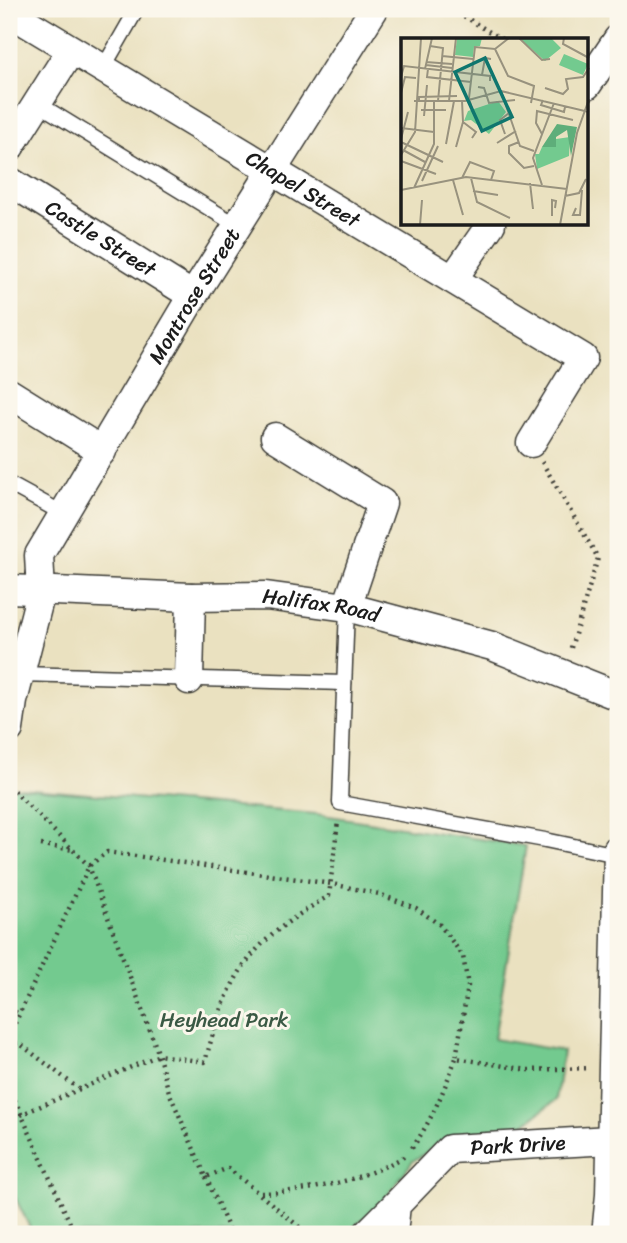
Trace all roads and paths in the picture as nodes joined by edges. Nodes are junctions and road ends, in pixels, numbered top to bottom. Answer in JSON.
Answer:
{"nodes":[{"id":1,"x":137,"y":9,"type":"edge"},
{"id":2,"x":374,"y":9,"type":"edge"},
{"id":3,"x":452,"y":9,"type":"edge"},
{"id":4,"x":9,"y":12,"type":"edge"},
{"id":5,"x":500,"y":38,"type":"edge"},
{"id":6,"x":618,"y":39,"type":"edge"},
{"id":7,"x":71,"y":50,"type":"junction"},
{"id":8,"x":102,"y":70,"type":"junction"},
{"id":9,"x":588,"y":84,"type":"edge"},
{"id":10,"x":37,"y":103,"type":"junction"},
{"id":11,"x":9,"y":148,"type":"edge"},
{"id":12,"x":272,"y":172,"type":"junction"},
{"id":13,"x":9,"y":181,"type":"edge"},
{"id":14,"x":238,"y":226,"type":"junction"},
{"id":15,"x":490,"y":226,"type":"edge"},
{"id":16,"x":453,"y":279,"type":"junction"},
{"id":17,"x":193,"y":296,"type":"junction"},
{"id":18,"x":9,"y":393,"type":"edge"},
{"id":19,"x":275,"y":437,"type":"dead end"},
{"id":20,"x":531,"y":443,"type":"joint"},
{"id":21,"x":102,"y":451,"type":"junction"},
{"id":22,"x":9,"y":484,"type":"edge"},
{"id":23,"x":64,"y":514,"type":"junction"},
{"id":24,"x":9,"y":589,"type":"edge"},
{"id":25,"x":41,"y":592,"type":"junction"},
{"id":26,"x":191,"y":597,"type":"junction"},
{"id":27,"x":347,"y":607,"type":"junction"},
{"id":28,"x":563,"y":674,"type":"junction"},
{"id":29,"x":189,"y":680,"type":"junction"},
{"id":30,"x":344,"y":683,"type":"junction"},
{"id":31,"x":14,"y":691,"type":"edge"},
{"id":32,"x":618,"y":694,"type":"edge"},
{"id":33,"x":9,"y":729,"type":"edge"},
{"id":34,"x":9,"y":786,"type":"edge"},
{"id":35,"x":340,"y":803,"type":"junction"},
{"id":36,"x":41,"y":845,"type":"dead end"},
{"id":37,"x":75,"y":850,"type":"junction"},
{"id":38,"x":618,"y":853,"type":"edge"},
{"id":39,"x":89,"y":866,"type":"junction"},
{"id":40,"x":332,"y":884,"type":"junction"},
{"id":41,"x":9,"y":1008,"type":"edge"},
{"id":42,"x":19,"y":1014,"type":"junction"},
{"id":43,"x":9,"y":1036,"type":"edge"},
{"id":44,"x":9,"y":1044,"type":"edge"},
{"id":45,"x":159,"y":1055,"type":"junction"},
{"id":46,"x":456,"y":1058,"type":"junction"},
{"id":47,"x":612,"y":1069,"type":"junction"},
{"id":48,"x":9,"y":1087,"type":"edge"},
{"id":49,"x":79,"y":1089,"type":"junction"},
{"id":50,"x":20,"y":1115,"type":"junction"},
{"id":51,"x":610,"y":1140,"type":"junction"},
{"id":52,"x":206,"y":1177,"type":"junction"},
{"id":53,"x":261,"y":1193,"type":"junction"},
{"id":54,"x":396,"y":1205,"type":"junction"},
{"id":55,"x":75,"y":1234,"type":"edge"},
{"id":56,"x":231,"y":1234,"type":"edge"},
{"id":57,"x":308,"y":1234,"type":"edge"},
{"id":58,"x":367,"y":1234,"type":"edge"},
{"id":59,"x":393,"y":1234,"type":"edge"},
{"id":60,"x":606,"y":1234,"type":"edge"}],
"edges":[{"from":1,"to":8,"type":"lane"},
{"from":2,"to":12,"type":"street","name":"Montrose Street"},
{"from":3,"to":5,"type":"path"},
{"from":4,"to":7,"type":"street","name":"Chapel Street"},
{"from":6,"to":9,"type":"street"},
{"from":7,"to":8,"type":"street","name":"Chapel Street"},
{"from":7,"to":10,"type":"street"},
{"from":8,"to":12,"type":"street","name":"Chapel Street"},
{"from":10,"to":11,"type":"street"},
{"from":10,"to":14,"type":"lane"},
{"from":12,"to":14,"type":"street","name":"Montrose Street"},
{"from":12,"to":16,"type":"street","name":"Chapel Street"},
{"from":13,"to":17,"type":"street","name":"Castle Street"},
{"from":14,"to":17,"type":"street","name":"Montrose Street"},
{"from":15,"to":16,"type":"street"},
{"from":16,"to":20,"type":"street","name":"Chapel Street"},
{"from":17,"to":21,"type":"street","name":"Montrose Street"},
{"from":18,"to":21,"type":"street"},
{"from":19,"to":27,"type":"street"},
{"from":20,"to":28,"type":"path"},
{"from":21,"to":23,"type":"street","name":"Montrose Street"},
{"from":22,"to":23,"type":"lane"},
{"from":23,"to":25,"type":"street","name":"Montrose Street"},
{"from":24,"to":25,"type":"street","name":"Halifax Road"},
{"from":25,"to":26,"type":"street","name":"Halifax Road"},
{"from":25,"to":31,"type":"street","name":"Montrose Street"},
{"from":26,"to":27,"type":"street","name":"Halifax Road"},
{"from":26,"to":29,"type":"street"},
{"from":27,"to":28,"type":"street","name":"Halifax Road"},
{"from":27,"to":30,"type":"lane"},
{"from":28,"to":32,"type":"street","name":"Halifax Road"},
{"from":29,"to":30,"type":"lane"},
{"from":29,"to":31,"type":"lane"},
{"from":30,"to":35,"type":"lane"},
{"from":31,"to":33,"type":"street","name":"Montrose Street"},
{"from":34,"to":37,"type":"path"},
{"from":35,"to":38,"type":"lane"},
{"from":35,"to":40,"type":"path"},
{"from":36,"to":37,"type":"path"},
{"from":37,"to":39,"type":"path"},
{"from":38,"to":47,"type":"street"},
{"from":39,"to":40,"type":"path"},
{"from":39,"to":42,"type":"path"},
{"from":39,"to":45,"type":"path"},
{"from":40,"to":45,"type":"path"},
{"from":40,"to":46,"type":"path"},
{"from":41,"to":42,"type":"path"},
{"from":42,"to":43,"type":"path"},
{"from":44,"to":49,"type":"path"},
{"from":45,"to":49,"type":"path"},
{"from":45,"to":52,"type":"path"},
{"from":46,"to":47,"type":"path"},
{"from":46,"to":53,"type":"path"},
{"from":47,"to":51,"type":"street"},
{"from":48,"to":50,"type":"path"},
{"from":49,"to":50,"type":"path"},
{"from":50,"to":55,"type":"path"},
{"from":51,"to":54,"type":"street","name":"Park Drive"},
{"from":51,"to":60,"type":"street"},
{"from":52,"to":53,"type":"path"},
{"from":52,"to":56,"type":"path"},
{"from":53,"to":57,"type":"path"},
{"from":54,"to":58,"type":"street","name":"Park Drive"},
{"from":54,"to":59,"type":"street"}]}
